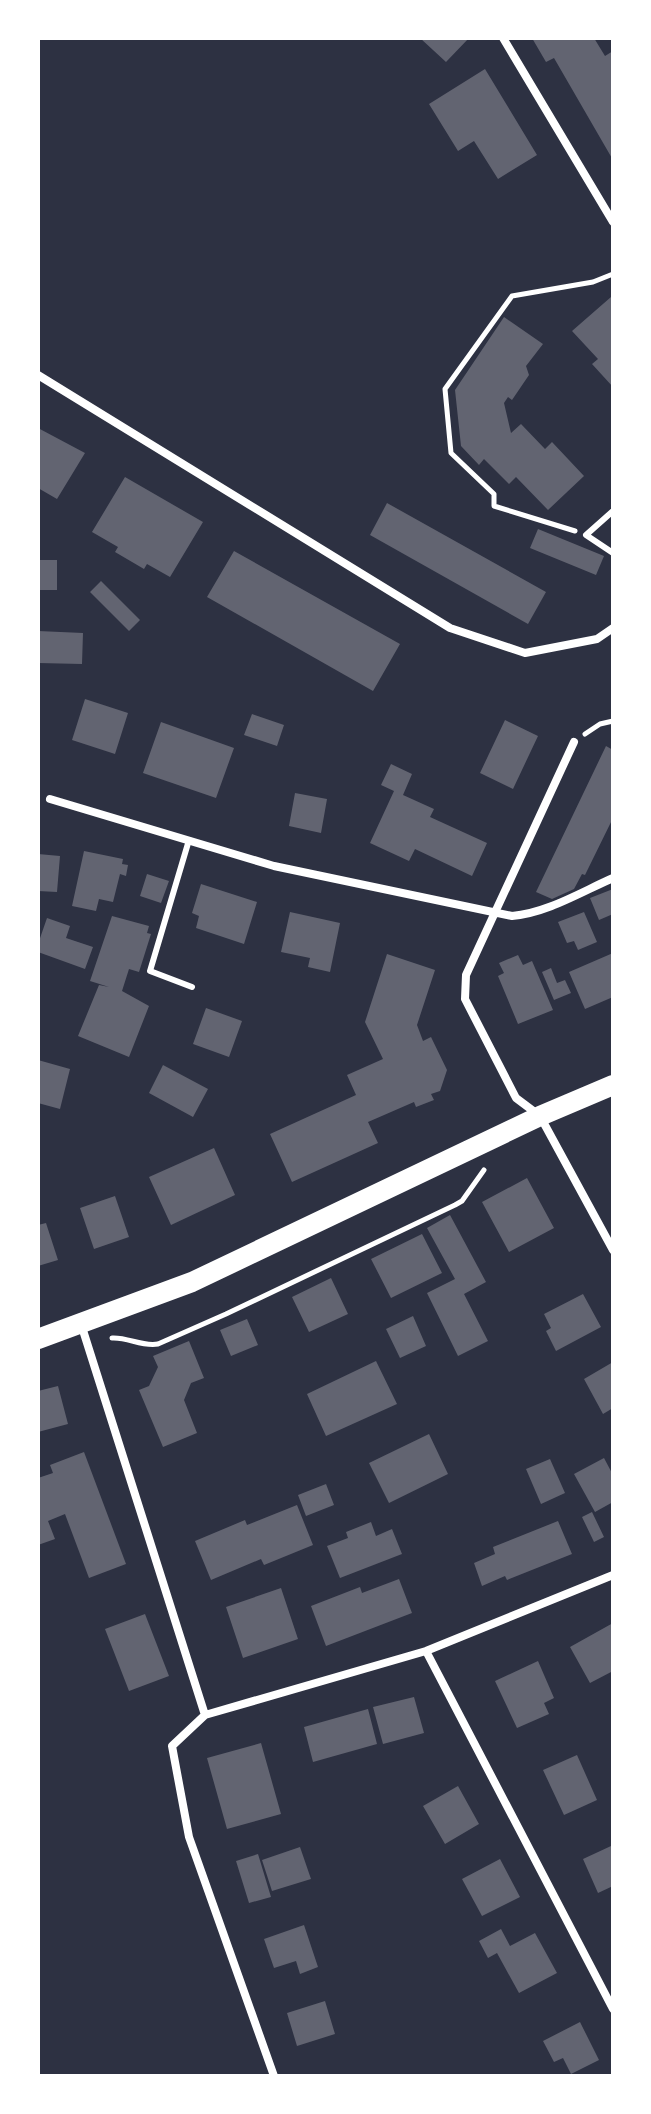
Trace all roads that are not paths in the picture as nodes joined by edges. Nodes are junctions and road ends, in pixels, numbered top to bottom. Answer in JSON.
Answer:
{"nodes":[{"id":1,"x":503,"y":38,"type":"edge"},
{"id":2,"x":613,"y":222,"type":"edge"},
{"id":3,"x":38,"y":375,"type":"edge"},
{"id":4,"x":613,"y":511,"type":"edge"},
{"id":5,"x":613,"y":553,"type":"edge"},
{"id":6,"x":613,"y":628,"type":"edge"},
{"id":7,"x":574,"y":742,"type":"road end"},
{"id":8,"x":50,"y":799,"type":"dead end"},
{"id":9,"x":189,"y":840,"type":"junction"},
{"id":10,"x":613,"y":878,"type":"edge"},
{"id":11,"x":494,"y":912,"type":"junction"},
{"id":12,"x":192,"y":987,"type":"dead end"},
{"id":13,"x":613,"y":1085,"type":"edge"},
{"id":14,"x":540,"y":1116,"type":"junction"},
{"id":15,"x":613,"y":1250,"type":"edge"},
{"id":16,"x":81,"y":1324,"type":"junction"},
{"id":17,"x":38,"y":1339,"type":"edge"},
{"id":18,"x":613,"y":1575,"type":"edge"},
{"id":19,"x":426,"y":1651,"type":"junction"},
{"id":20,"x":205,"y":1715,"type":"junction"},
{"id":21,"x":613,"y":2009,"type":"edge"},
{"id":22,"x":274,"y":2076,"type":"edge"}],
"edges":[{"from":1,"to":2,"type":"street"},
{"from":3,"to":6,"type":"street"},
{"from":4,"to":5,"type":"lane"},
{"from":7,"to":11,"type":"street"},
{"from":8,"to":9,"type":"street"},
{"from":9,"to":11,"type":"street"},
{"from":9,"to":12,"type":"lane"},
{"from":10,"to":11,"type":"street"},
{"from":11,"to":14,"type":"street"},
{"from":13,"to":14,"type":"main road"},
{"from":14,"to":15,"type":"street"},
{"from":14,"to":16,"type":"main road"},
{"from":16,"to":17,"type":"main road"},
{"from":16,"to":20,"type":"street"},
{"from":18,"to":19,"type":"street"},
{"from":19,"to":20,"type":"street"},
{"from":19,"to":21,"type":"street"},
{"from":20,"to":22,"type":"street"}]}
